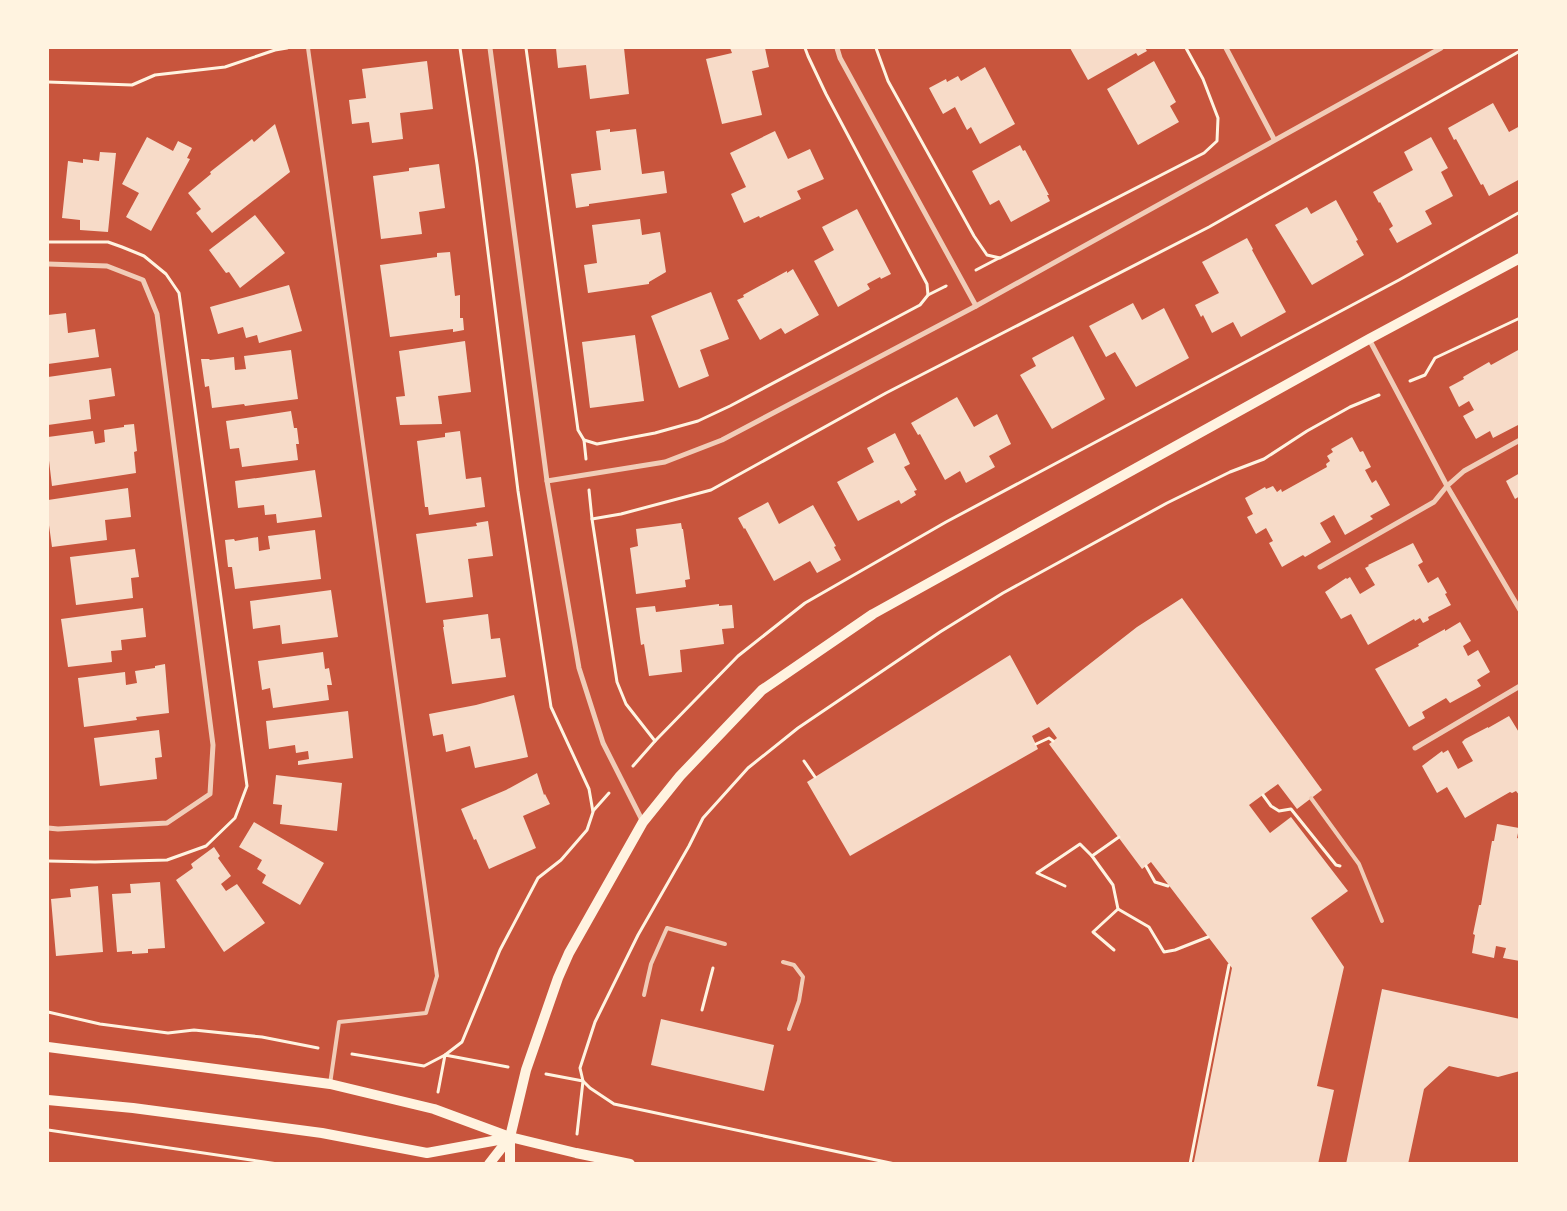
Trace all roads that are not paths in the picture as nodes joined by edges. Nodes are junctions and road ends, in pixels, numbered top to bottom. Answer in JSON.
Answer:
{"nodes":[{"id":1,"x":308,"y":48,"type":"edge"},
{"id":2,"x":490,"y":48,"type":"edge"},
{"id":3,"x":837,"y":48,"type":"edge"},
{"id":4,"x":1226,"y":48,"type":"edge"},
{"id":5,"x":1441,"y":48,"type":"edge"},
{"id":6,"x":1274,"y":139,"type":"junction"},
{"id":7,"x":1520,"y":258,"type":"edge"},
{"id":8,"x":48,"y":264,"type":"edge"},
{"id":9,"x":976,"y":306,"type":"junction"},
{"id":10,"x":1369,"y":339,"type":"junction"},
{"id":11,"x":1520,"y":440,"type":"edge"},
{"id":12,"x":547,"y":481,"type":"junction"},
{"id":13,"x":1447,"y":486,"type":"junction"},
{"id":14,"x":1320,"y":567,"type":"dead end"},
{"id":15,"x":1520,"y":610,"type":"edge"},
{"id":16,"x":1520,"y":686,"type":"edge"},
{"id":17,"x":1415,"y":748,"type":"dead end"},
{"id":18,"x":1311,"y":798,"type":"dead end"},
{"id":19,"x":643,"y":822,"type":"junction"},
{"id":20,"x":48,"y":828,"type":"edge"},
{"id":21,"x":1382,"y":921,"type":"dead end"},
{"id":22,"x":725,"y":944,"type":"dead end"},
{"id":23,"x":783,"y":962,"type":"dead end"},
{"id":24,"x":644,"y":995,"type":"dead end"},
{"id":25,"x":789,"y":1029,"type":"dead end"},
{"id":26,"x":48,"y":1047,"type":"edge"},
{"id":27,"x":330,"y":1084,"type":"junction"},
{"id":28,"x":48,"y":1100,"type":"edge"},
{"id":29,"x":510,"y":1138,"type":"junction"},
{"id":30,"x":489,"y":1164,"type":"edge"},
{"id":31,"x":510,"y":1164,"type":"edge"},
{"id":32,"x":630,"y":1164,"type":"edge"}],
"edges":[{"from":1,"to":27,"type":"lane"},
{"from":2,"to":12,"type":"street"},
{"from":3,"to":9,"type":"street"},
{"from":4,"to":6,"type":"street"},
{"from":5,"to":6,"type":"street"},
{"from":6,"to":9,"type":"street"},
{"from":7,"to":10,"type":"main road"},
{"from":8,"to":20,"type":"street"},
{"from":9,"to":12,"type":"street"},
{"from":10,"to":13,"type":"street"},
{"from":10,"to":19,"type":"main road"},
{"from":11,"to":13,"type":"street"},
{"from":12,"to":19,"type":"street"},
{"from":13,"to":14,"type":"street"},
{"from":13,"to":15,"type":"street"},
{"from":16,"to":17,"type":"street"},
{"from":18,"to":21,"type":"lane"},
{"from":19,"to":29,"type":"main road"},
{"from":22,"to":24,"type":"lane"},
{"from":23,"to":25,"type":"lane"},
{"from":26,"to":27,"type":"main road"},
{"from":27,"to":29,"type":"main road"},
{"from":28,"to":29,"type":"main road"},
{"from":29,"to":30,"type":"main road"},
{"from":29,"to":31,"type":"main road"},
{"from":29,"to":32,"type":"main road"}]}
